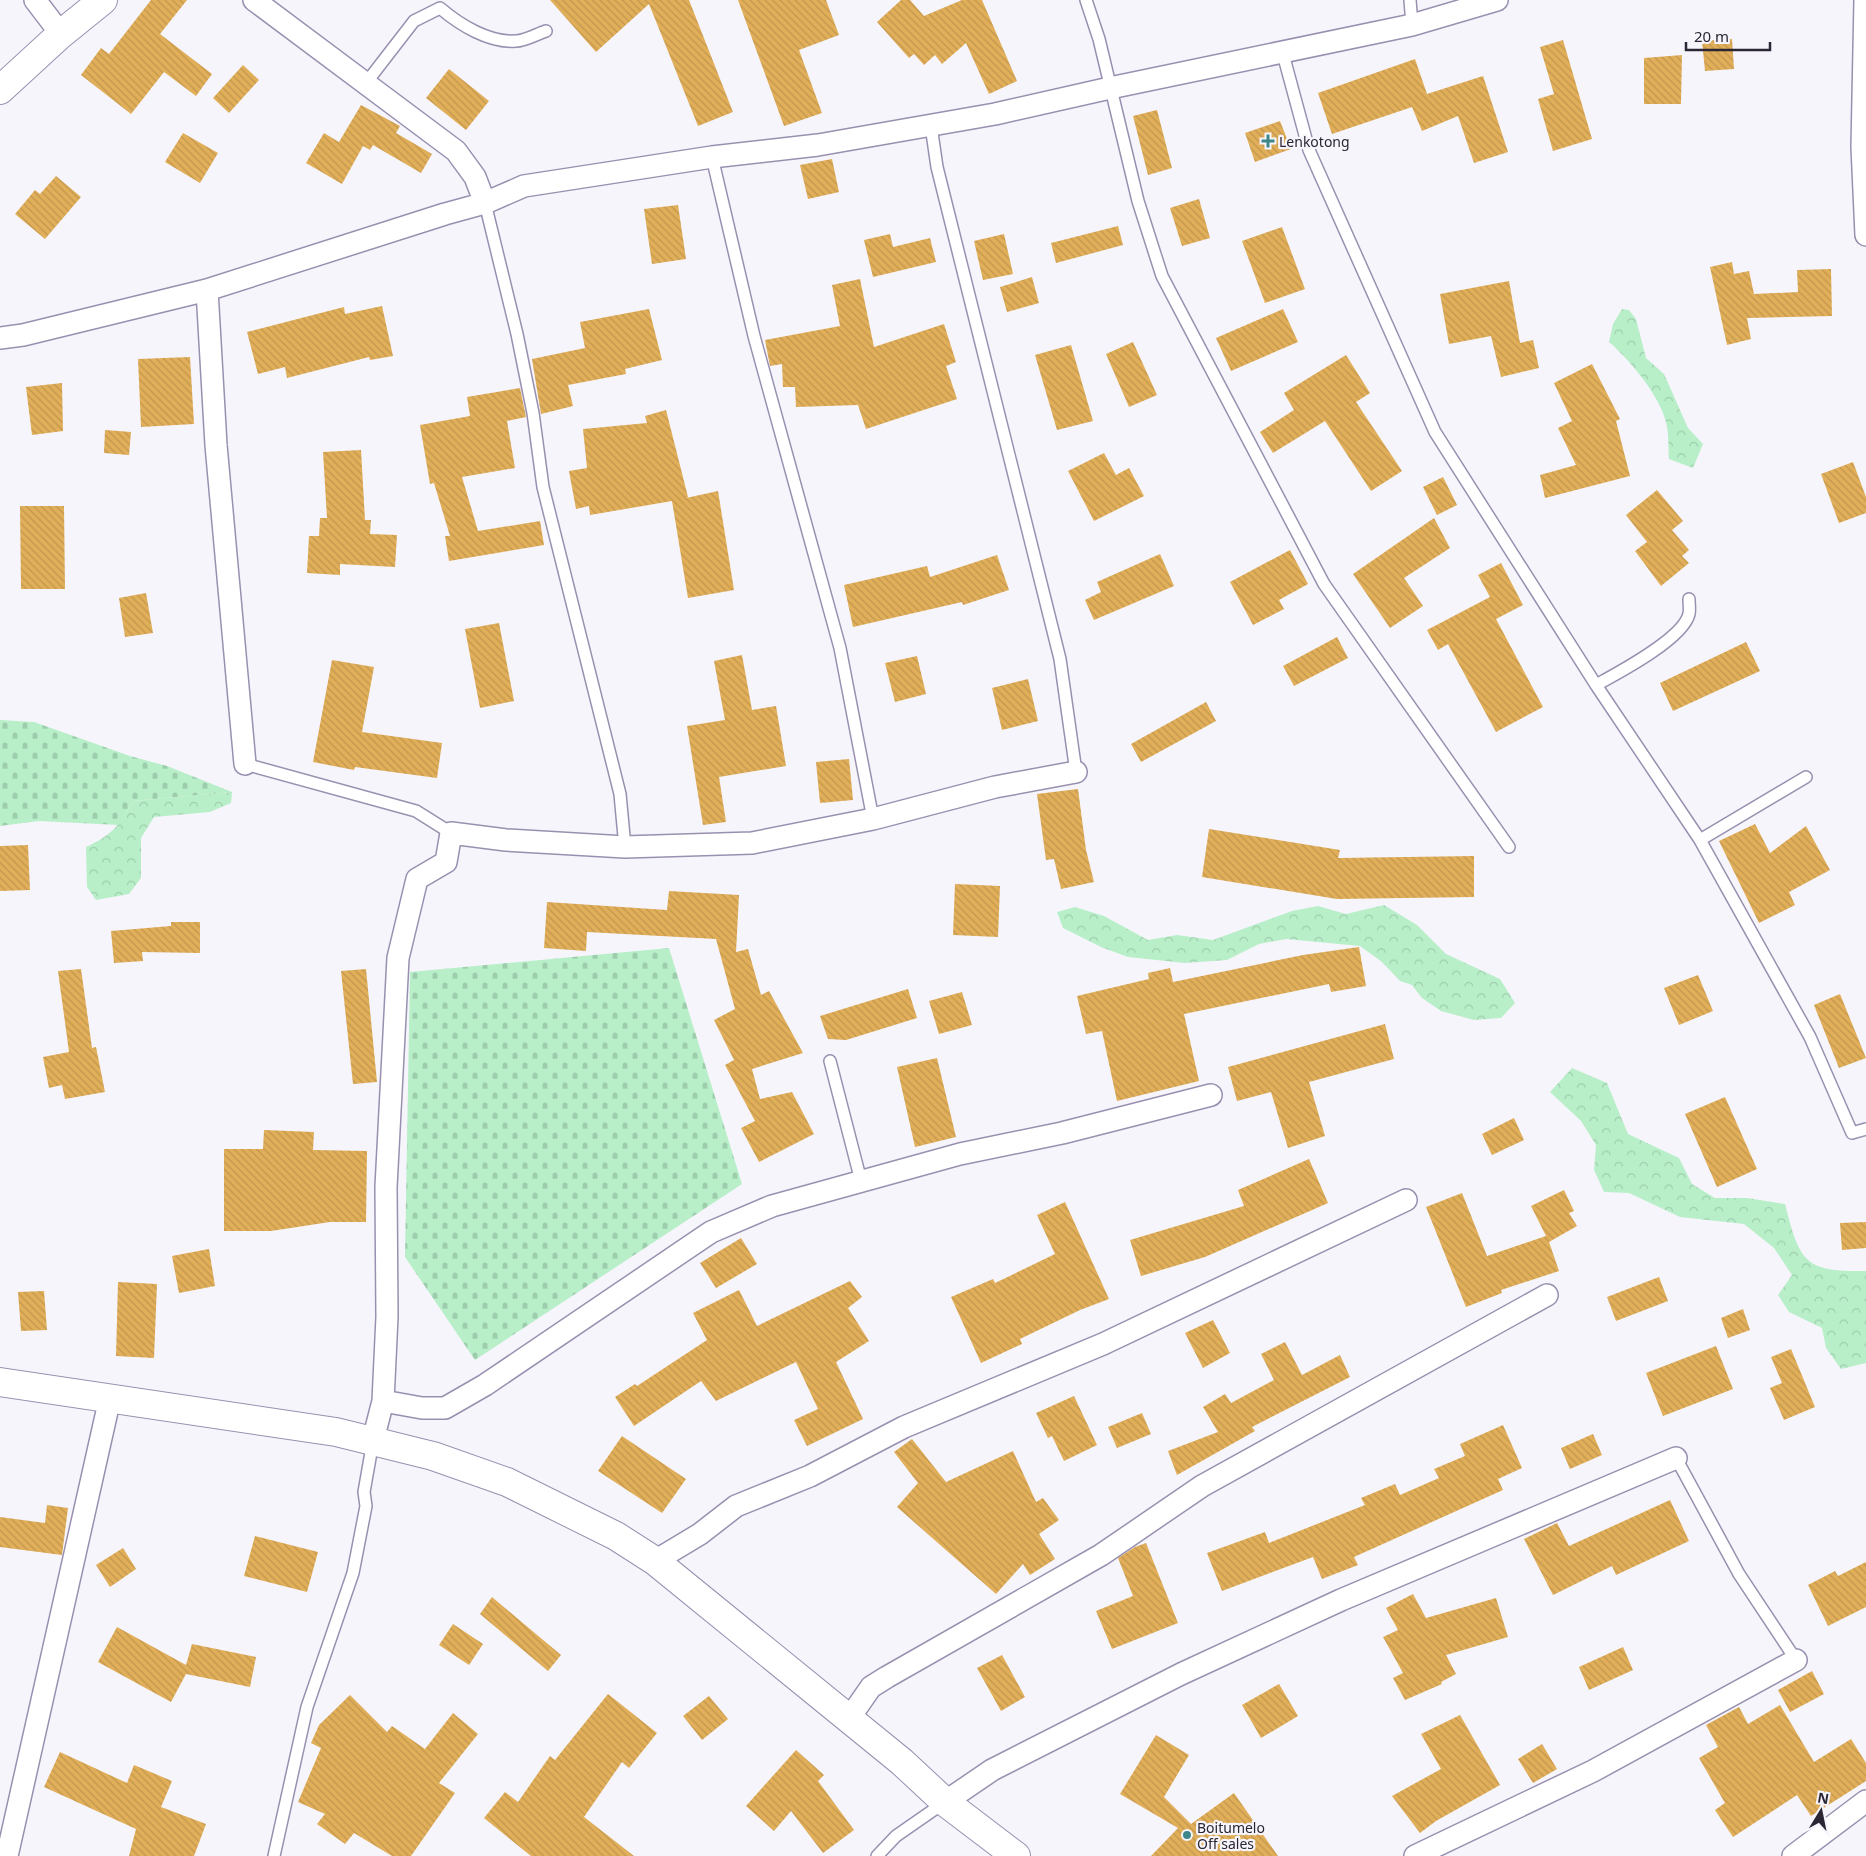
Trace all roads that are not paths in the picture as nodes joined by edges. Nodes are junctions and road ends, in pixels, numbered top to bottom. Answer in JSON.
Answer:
{"nodes":[{"id":1,"x":35,"y":0,"type":"edge"},
{"id":2,"x":103,"y":0,"type":"edge"},
{"id":3,"x":254,"y":0,"type":"edge"},
{"id":4,"x":1086,"y":0,"type":"edge"},
{"id":5,"x":1410,"y":0,"type":"edge"},
{"id":6,"x":1496,"y":0,"type":"edge"},
{"id":7,"x":1865,"y":0,"type":"edge"},
{"id":8,"x":1412,"y":25,"type":"junction"},
{"id":9,"x":546,"y":31,"type":"dead end"},
{"id":10,"x":60,"y":34,"type":"junction"},
{"id":11,"x":1283,"y":54,"type":"junction"},
{"id":12,"x":366,"y":83,"type":"junction"},
{"id":13,"x":1110,"y":88,"type":"junction"},
{"id":14,"x":0,"y":90,"type":"edge"},
{"id":15,"x":931,"y":126,"type":"junction"},
{"id":16,"x":1864,"y":147,"type":"edge"},
{"id":17,"x":712,"y":157,"type":"junction"},
{"id":18,"x":485,"y":203,"type":"junction"},
{"id":19,"x":1866,"y":236,"type":"edge"},
{"id":20,"x":207,"y":290,"type":"junction"},
{"id":21,"x":0,"y":338,"type":"edge"},
{"id":22,"x":1689,"y":599,"type":"dead end"},
{"id":23,"x":1596,"y":685,"type":"junction"},
{"id":24,"x":245,"y":764,"type":"joint"},
{"id":25,"x":1076,"y":772,"type":"joint"},
{"id":26,"x":1806,"y":777,"type":"dead end"},
{"id":27,"x":873,"y":819,"type":"junction"},
{"id":28,"x":451,"y":833,"type":"junction"},
{"id":29,"x":1700,"y":840,"type":"junction"},
{"id":30,"x":625,"y":847,"type":"junction"},
{"id":31,"x":1509,"y":847,"type":"dead end"},
{"id":32,"x":830,"y":1061,"type":"dead end"},
{"id":33,"x":1211,"y":1095,"type":"dead end"},
{"id":34,"x":1866,"y":1128,"type":"edge"},
{"id":35,"x":861,"y":1181,"type":"junction"},
{"id":36,"x":1406,"y":1200,"type":"dead end"},
{"id":37,"x":1547,"y":1295,"type":"dead end"},
{"id":38,"x":0,"y":1382,"type":"edge"},
{"id":39,"x":110,"y":1398,"type":"junction"},
{"id":40,"x":383,"y":1401,"type":"junction"},
{"id":41,"x":373,"y":1440,"type":"junction"},
{"id":42,"x":1676,"y":1458,"type":"joint"},
{"id":43,"x":655,"y":1561,"type":"junction"},
{"id":44,"x":1796,"y":1660,"type":"joint"},
{"id":45,"x":848,"y":1720,"type":"junction"},
{"id":46,"x":1866,"y":1801,"type":"edge"},
{"id":47,"x":945,"y":1802,"type":"junction"},
{"id":48,"x":7,"y":1856,"type":"edge"},
{"id":49,"x":274,"y":1856,"type":"edge"},
{"id":50,"x":877,"y":1856,"type":"edge"},
{"id":51,"x":1016,"y":1856,"type":"edge"},
{"id":52,"x":1414,"y":1856,"type":"edge"},
{"id":53,"x":1792,"y":1856,"type":"edge"}],
"edges":[{"from":1,"to":10,"type":"street"},
{"from":2,"to":10,"type":"main road"},
{"from":3,"to":12,"type":"street"},
{"from":4,"to":13,"type":"lane"},
{"from":5,"to":8,"type":"lane"},
{"from":6,"to":8,"type":"street"},
{"from":7,"to":16,"type":"street"},
{"from":8,"to":11,"type":"street"},
{"from":9,"to":12,"type":"lane"},
{"from":10,"to":14,"type":"main road"},
{"from":11,"to":13,"type":"street"},
{"from":11,"to":23,"type":"lane"},
{"from":12,"to":18,"type":"street"},
{"from":13,"to":15,"type":"street"},
{"from":13,"to":31,"type":"lane"},
{"from":15,"to":17,"type":"street"},
{"from":15,"to":25,"type":"lane"},
{"from":16,"to":19,"type":"street"},
{"from":17,"to":18,"type":"street"},
{"from":17,"to":27,"type":"lane"},
{"from":18,"to":20,"type":"street"},
{"from":18,"to":30,"type":"lane"},
{"from":20,"to":21,"type":"street"},
{"from":20,"to":24,"type":"street"},
{"from":22,"to":23,"type":"lane"},
{"from":23,"to":29,"type":"lane"},
{"from":24,"to":28,"type":"lane"},
{"from":25,"to":27,"type":"street"},
{"from":26,"to":29,"type":"lane"},
{"from":27,"to":30,"type":"street"},
{"from":28,"to":30,"type":"street"},
{"from":28,"to":40,"type":"street"},
{"from":29,"to":34,"type":"lane"},
{"from":32,"to":35,"type":"lane"},
{"from":33,"to":35,"type":"street"},
{"from":35,"to":40,"type":"street"},
{"from":36,"to":43,"type":"street"},
{"from":37,"to":45,"type":"street"},
{"from":38,"to":39,"type":"main road"},
{"from":39,"to":41,"type":"main road"},
{"from":39,"to":48,"type":"street"},
{"from":40,"to":41,"type":"street"},
{"from":41,"to":43,"type":"main road"},
{"from":41,"to":49,"type":"lane"},
{"from":42,"to":44,"type":"lane"},
{"from":42,"to":47,"type":"street"},
{"from":43,"to":45,"type":"main road"},
{"from":44,"to":52,"type":"street"},
{"from":45,"to":47,"type":"main road"},
{"from":46,"to":53,"type":"street"},
{"from":47,"to":50,"type":"lane"},
{"from":47,"to":51,"type":"main road"}]}
